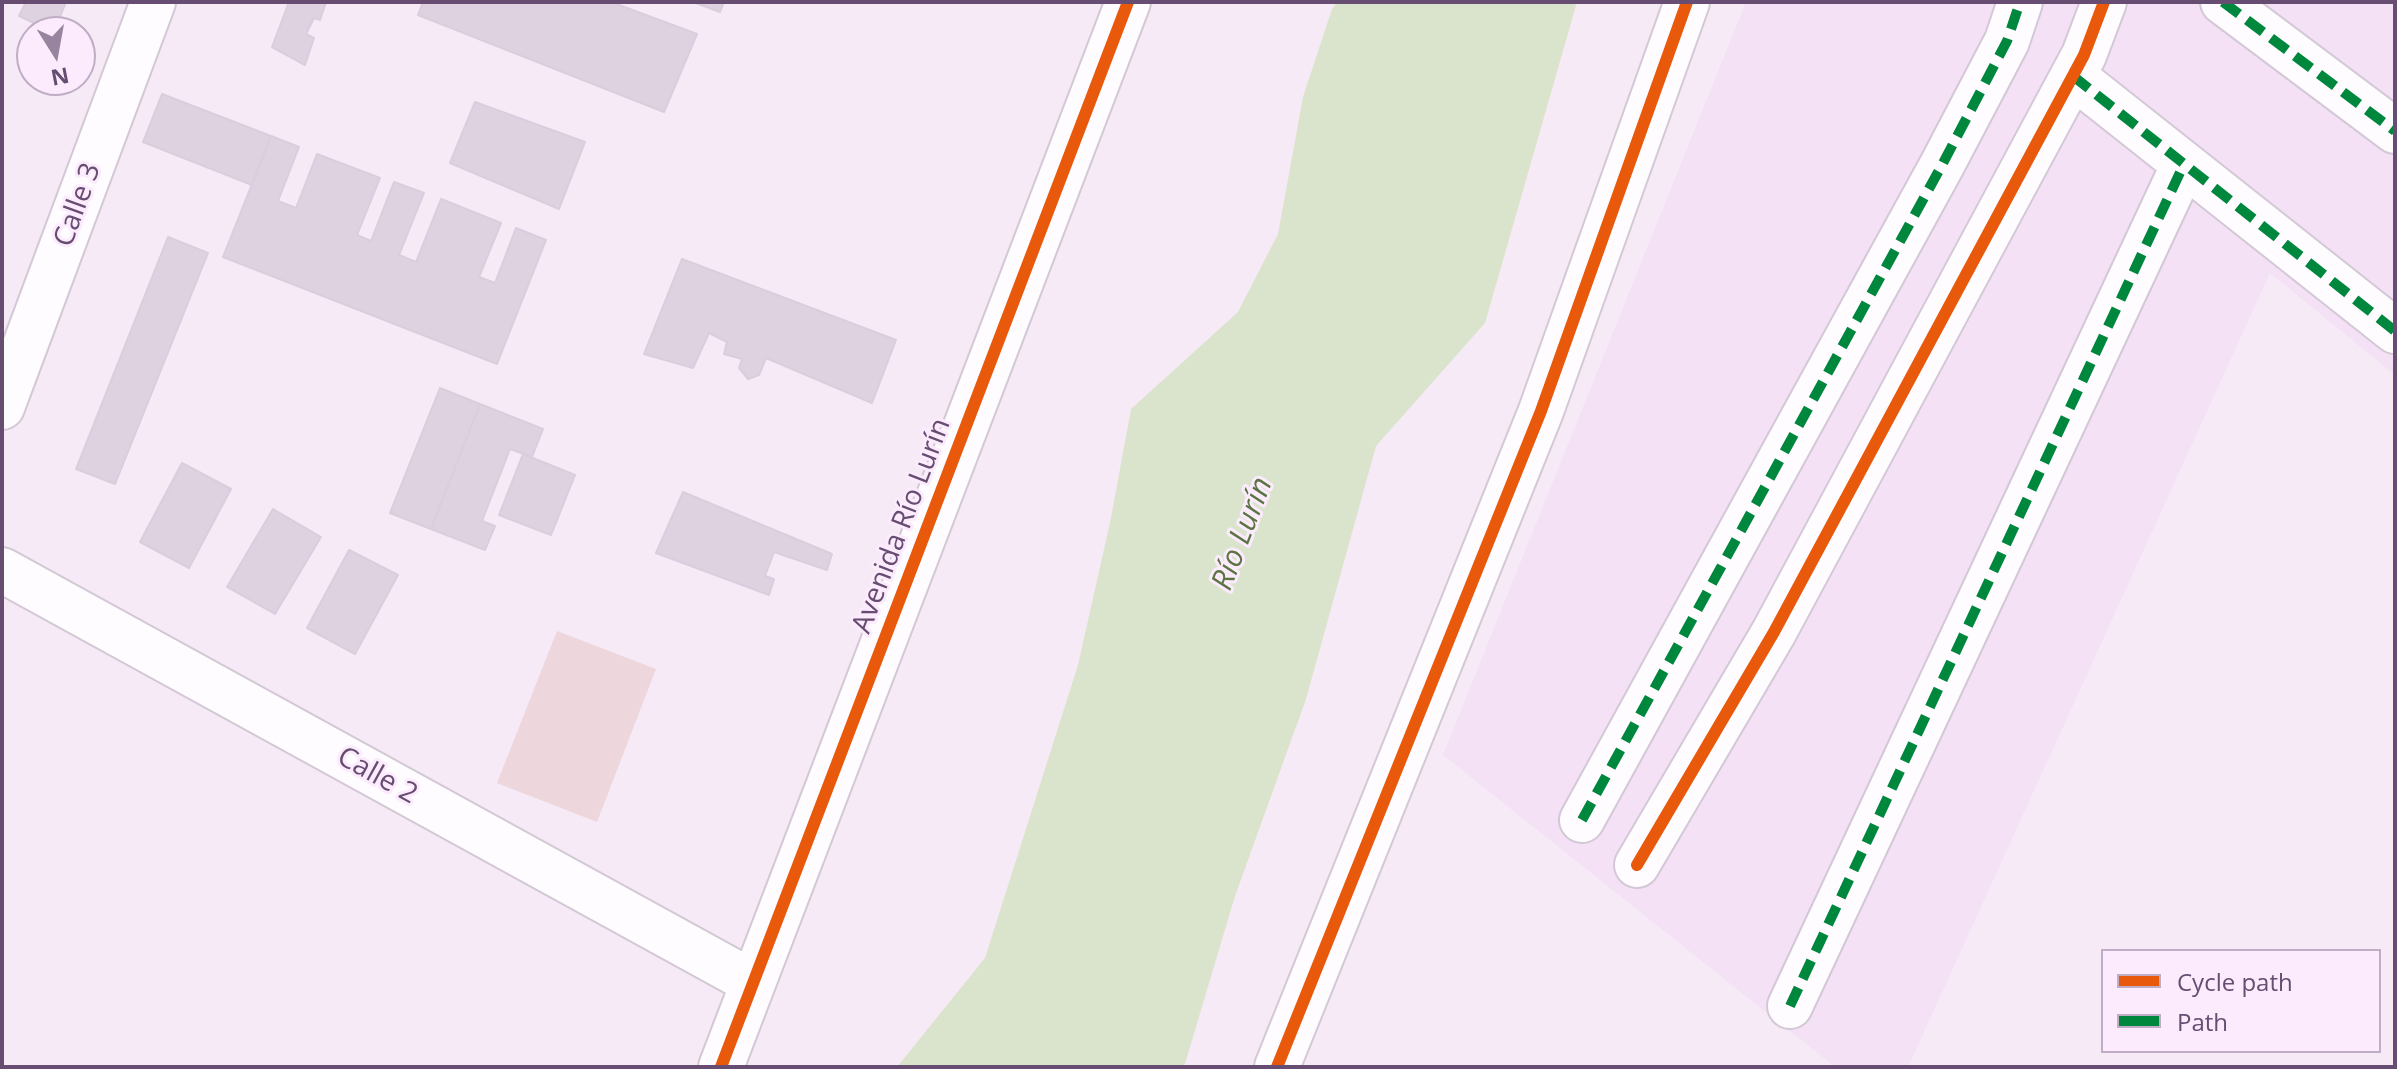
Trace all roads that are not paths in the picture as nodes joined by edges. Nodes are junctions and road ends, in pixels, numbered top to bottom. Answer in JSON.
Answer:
{"nodes":[{"id":1,"x":153,"y":2,"type":"edge"},
{"id":2,"x":1128,"y":2,"type":"edge"},
{"id":3,"x":1687,"y":2,"type":"edge"},
{"id":4,"x":2020,"y":2,"type":"edge"},
{"id":5,"x":2104,"y":2,"type":"edge"},
{"id":6,"x":2223,"y":2,"type":"edge"},
{"id":7,"x":2073,"y":76,"type":"junction"},
{"id":8,"x":2395,"y":131,"type":"edge"},
{"id":9,"x":2184,"y":164,"type":"junction"},
{"id":10,"x":2395,"y":331,"type":"edge"},
{"id":11,"x":2,"y":407,"type":"edge"},
{"id":12,"x":2,"y":570,"type":"edge"},
{"id":13,"x":1582,"y":820,"type":"dead end"},
{"id":14,"x":1637,"y":865,"type":"dead end"},
{"id":15,"x":752,"y":982,"type":"junction"},
{"id":16,"x":1790,"y":1006,"type":"dead end"},
{"id":17,"x":721,"y":1067,"type":"edge"},
{"id":18,"x":1277,"y":1067,"type":"edge"}],
"edges":[{"from":1,"to":11,"type":"street","name":"Calle 3"},
{"from":2,"to":15,"type":"street","name":"Avenida Río Lurín"},
{"from":3,"to":18,"type":"street"},
{"from":4,"to":13,"type":"street"},
{"from":5,"to":7,"type":"street"},
{"from":6,"to":8,"type":"street"},
{"from":7,"to":9,"type":"street"},
{"from":7,"to":14,"type":"street"},
{"from":9,"to":10,"type":"street"},
{"from":9,"to":16,"type":"street"},
{"from":12,"to":15,"type":"street","name":"Calle 2"},
{"from":15,"to":17,"type":"street","name":"Avenida Río Lurín"}]}
